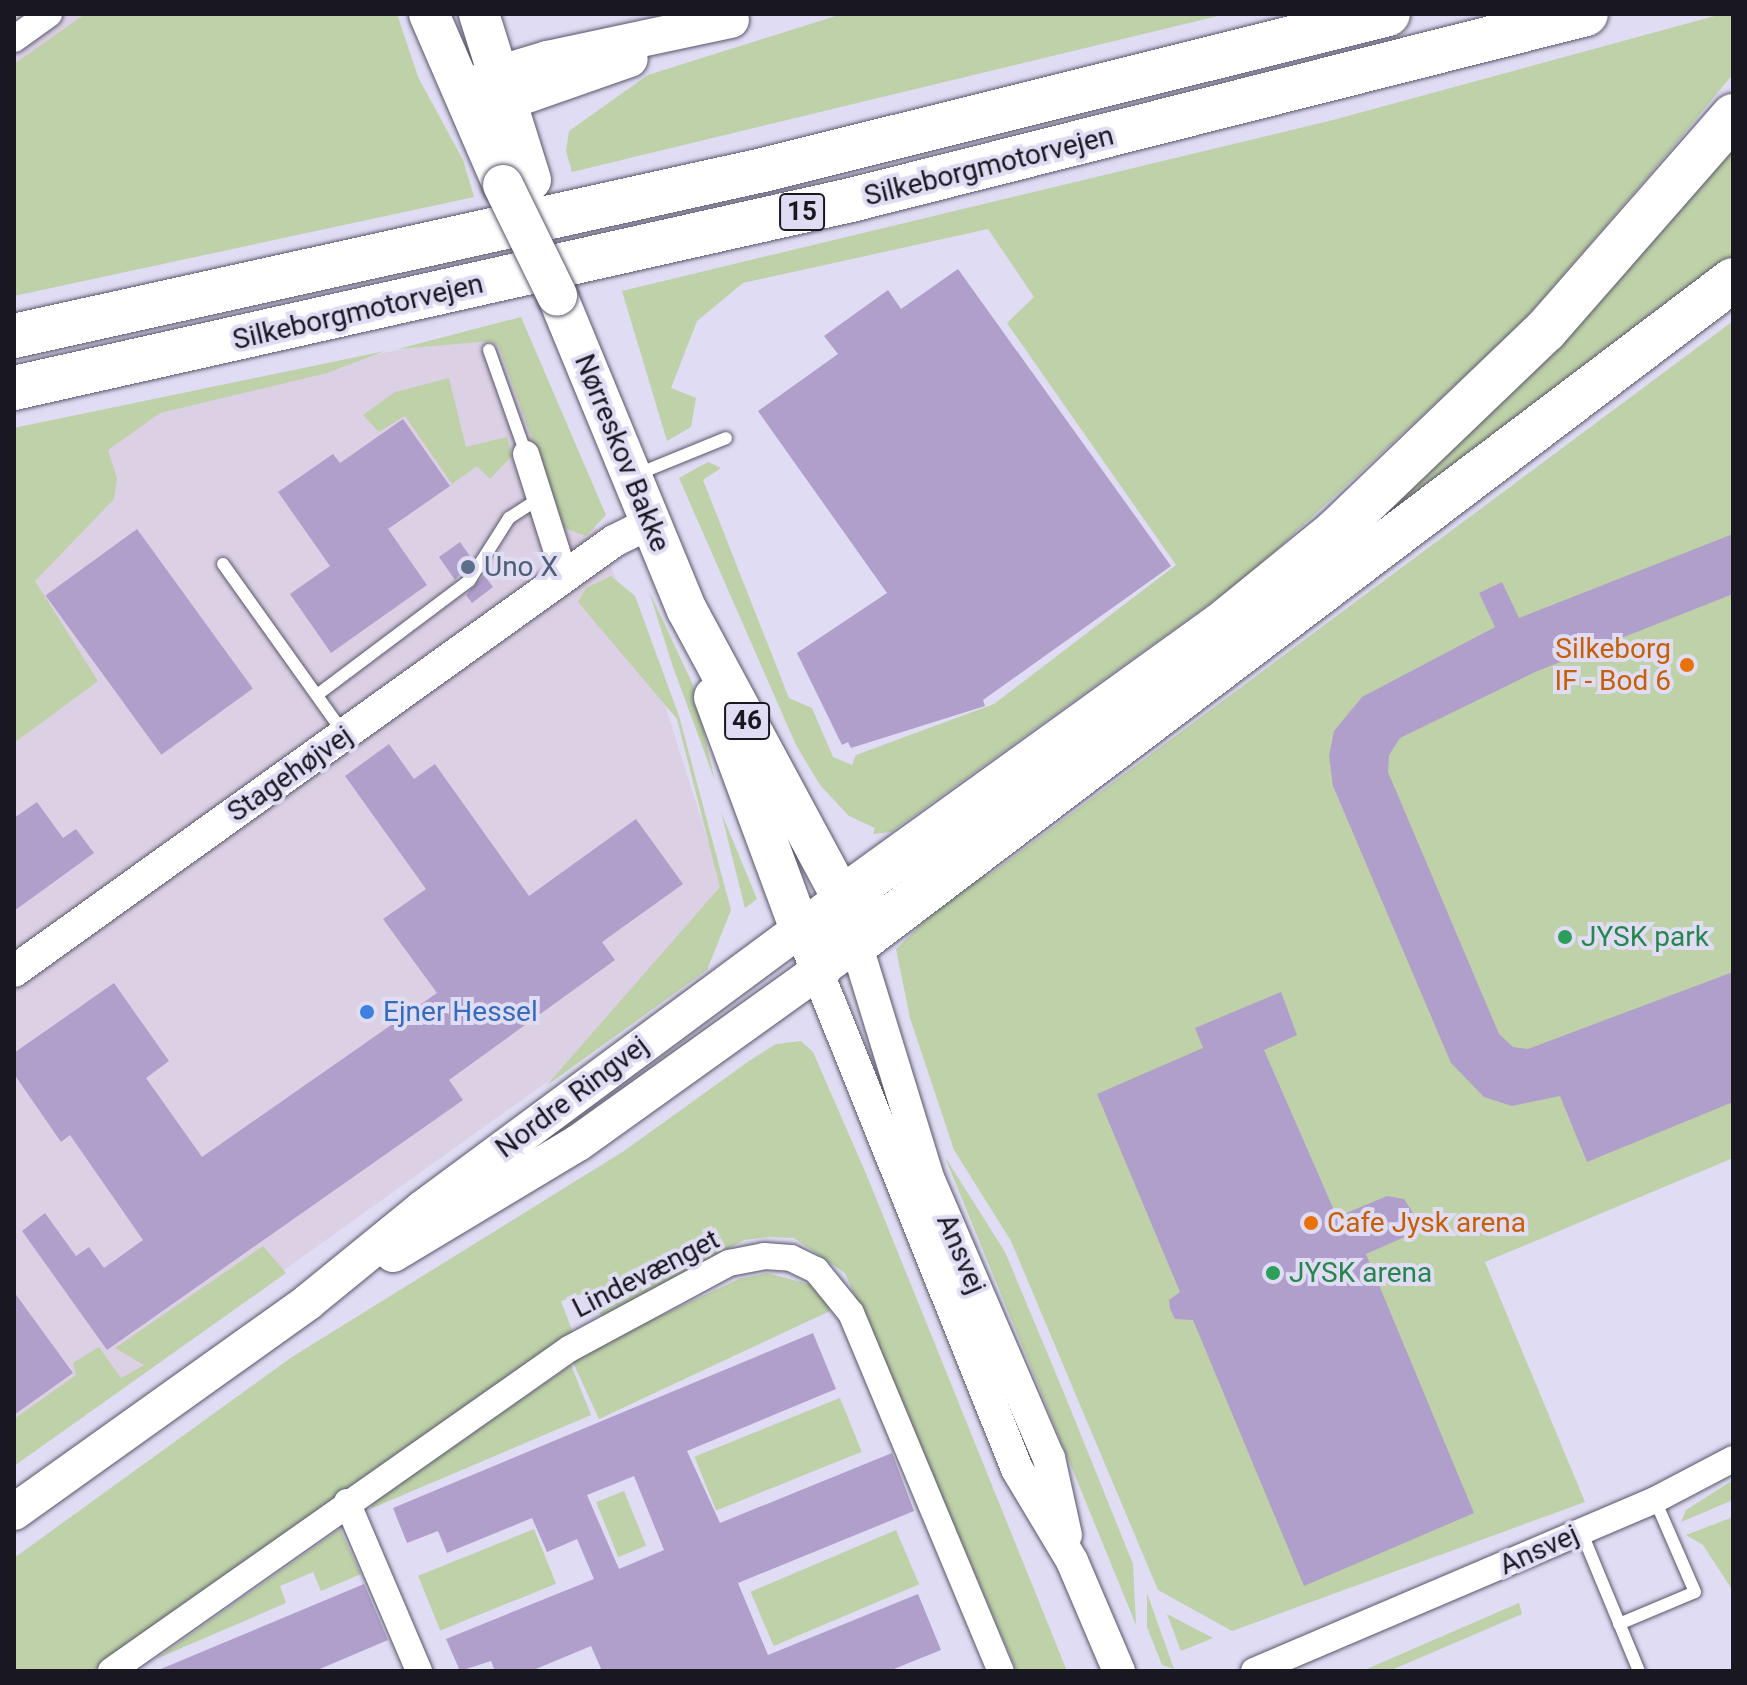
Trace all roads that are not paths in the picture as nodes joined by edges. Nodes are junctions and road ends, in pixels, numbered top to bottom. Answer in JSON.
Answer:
{"nodes":[{"id":1,"x":49,"y":14,"type":"edge"},
{"id":2,"x":429,"y":14,"type":"edge"},
{"id":3,"x":452,"y":14,"type":"edge"},
{"id":4,"x":479,"y":14,"type":"edge"},
{"id":5,"x":1388,"y":14,"type":"edge"},
{"id":6,"x":1586,"y":14,"type":"edge"},
{"id":7,"x":742,"y":17,"type":"edge"},
{"id":8,"x":14,"y":39,"type":"edge"},
{"id":9,"x":488,"y":91,"type":"junction"},
{"id":10,"x":1733,"y":116,"type":"edge"},
{"id":11,"x":1733,"y":280,"type":"edge"},
{"id":12,"x":14,"y":336,"type":"edge"},
{"id":13,"x":489,"y":350,"type":"dead end"},
{"id":14,"x":14,"y":388,"type":"edge"},
{"id":15,"x":726,"y":438,"type":"dead end"},
{"id":16,"x":526,"y":454,"type":"joint"},
{"id":17,"x":632,"y":477,"type":"junction"},
{"id":18,"x":538,"y":499,"type":"junction"},
{"id":19,"x":650,"y":523,"type":"junction"},
{"id":20,"x":223,"y":564,"type":"dead end"},
{"id":21,"x":565,"y":577,"type":"junction"},
{"id":22,"x":687,"y":610,"type":"junction"},
{"id":23,"x":317,"y":695,"type":"junction"},
{"id":24,"x":345,"y":735,"type":"junction"},
{"id":25,"x":849,"y":922,"type":"junction"},
{"id":26,"x":808,"y":950,"type":"junction"},
{"id":27,"x":14,"y":971,"type":"edge"},
{"id":28,"x":308,"y":1302,"type":"junction"},
{"id":29,"x":1733,"y":1459,"type":"edge"},
{"id":30,"x":1655,"y":1500,"type":"junction"},
{"id":31,"x":347,"y":1502,"type":"junction"},
{"id":32,"x":14,"y":1512,"type":"edge"},
{"id":33,"x":1581,"y":1531,"type":"junction"},
{"id":34,"x":1072,"y":1561,"type":"junction"},
{"id":35,"x":1619,"y":1624,"type":"junction"},
{"id":36,"x":111,"y":1671,"type":"edge"},
{"id":37,"x":419,"y":1671,"type":"edge"},
{"id":38,"x":1001,"y":1671,"type":"edge"},
{"id":39,"x":1119,"y":1671,"type":"edge"},
{"id":40,"x":1254,"y":1671,"type":"edge"},
{"id":41,"x":1639,"y":1671,"type":"edge"}],
"edges":[{"from":1,"to":8,"type":"street"},
{"from":2,"to":9,"type":"main road","name":"Nørreskov Bakke","number":"46"},
{"from":3,"to":9,"type":"main road"},
{"from":4,"to":9,"type":"main road","name":"Nørreskov Bakke","number":"46"},
{"from":5,"to":12,"type":"highway","name":"Silkeborgmotorvejen","number":"15"},
{"from":6,"to":14,"type":"highway","name":"Silkeborgmotorvejen","number":"15"},
{"from":7,"to":9,"type":"main road"},
{"from":9,"to":17,"type":"main road","name":"Nørreskov Bakke","number":"46","bridge":true},
{"from":10,"to":25,"type":"highway"},
{"from":11,"to":25,"type":"highway"},
{"from":13,"to":16,"type":"lane"},
{"from":15,"to":17,"type":"lane"},
{"from":16,"to":18,"type":"street"},
{"from":17,"to":19,"type":"main road","name":"Nørreskov Bakke","number":"46"},
{"from":18,"to":21,"type":"street"},
{"from":18,"to":23,"type":"lane"},
{"from":19,"to":21,"type":"street","name":"Stagehøjvej"},
{"from":19,"to":22,"type":"main road","name":"Nørreskov Bakke","number":"46"},
{"from":20,"to":23,"type":"lane"},
{"from":21,"to":24,"type":"street","name":"Stagehøjvej"},
{"from":22,"to":25,"type":"main road","name":"Nørreskov Bakke","number":"46"},
{"from":22,"to":26,"type":"main road","name":"Nørreskov Bakke","number":"46"},
{"from":23,"to":24,"type":"lane"},
{"from":24,"to":27,"type":"street","name":"Stagehøjvej"},
{"from":25,"to":26,"type":"highway"},
{"from":25,"to":34,"type":"street","name":"Ansvej"},
{"from":26,"to":28,"type":"main road","name":"Nordre Ringvej"},
{"from":26,"to":28,"type":"main road","name":"Nordre Ringvej"},
{"from":26,"to":34,"type":"street","name":"Ansvej"},
{"from":28,"to":32,"type":"main road","name":"Nordre Ringvej"},
{"from":29,"to":30,"type":"street","name":"Ansvej"},
{"from":30,"to":33,"type":"street","name":"Ansvej"},
{"from":30,"to":35,"type":"lane"},
{"from":31,"to":36,"type":"street","name":"Lindevænget"},
{"from":31,"to":37,"type":"street"},
{"from":31,"to":38,"type":"street","name":"Lindevænget"},
{"from":33,"to":35,"type":"lane"},
{"from":33,"to":40,"type":"street","name":"Ansvej"},
{"from":34,"to":39,"type":"street","name":"Ansvej"},
{"from":35,"to":41,"type":"lane"}]}
